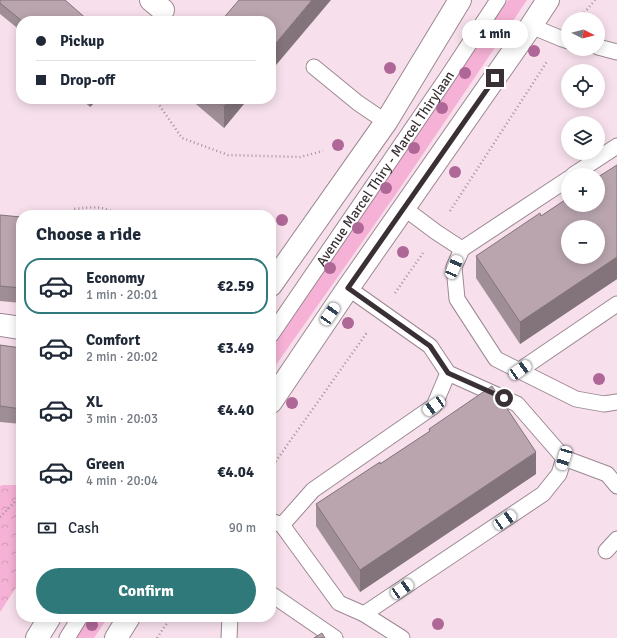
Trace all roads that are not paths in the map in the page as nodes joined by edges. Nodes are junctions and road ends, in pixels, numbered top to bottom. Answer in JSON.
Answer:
{"nodes":[{"id":1,"x":460,"y":0,"type":"edge"},
{"id":2,"x":498,"y":0,"type":"edge"},
{"id":3,"x":548,"y":0,"type":"edge"},
{"id":4,"x":531,"y":26,"type":"junction"},
{"id":5,"x":561,"y":39,"type":"edge"},
{"id":6,"x":605,"y":49,"type":"edge"},
{"id":7,"x":617,"y":52,"type":"edge"},
{"id":8,"x":314,"y":67,"type":"dead end"},
{"id":9,"x":386,"y":122,"type":"junction"},
{"id":10,"x":617,"y":146,"type":"edge"},
{"id":11,"x":584,"y":168,"type":"edge"},
{"id":12,"x":561,"y":184,"type":"edge"},
{"id":13,"x":404,"y":208,"type":"junction"},
{"id":14,"x":462,"y":249,"type":"junction"},
{"id":15,"x":276,"y":278,"type":"edge"},
{"id":16,"x":348,"y":288,"type":"junction"},
{"id":17,"x":617,"y":304,"type":"edge"},
{"id":18,"x":0,"y":325,"type":"edge"},
{"id":19,"x":16,"y":327,"type":"edge"},
{"id":20,"x":276,"y":328,"type":"edge"},
{"id":21,"x":520,"y":370,"type":"junction"},
{"id":22,"x":448,"y":373,"type":"junction"},
{"id":23,"x":276,"y":395,"type":"edge"},
{"id":24,"x":617,"y":402,"type":"edge"},
{"id":25,"x":564,"y":458,"type":"junction"},
{"id":26,"x":617,"y":486,"type":"edge"},
{"id":27,"x":276,"y":523,"type":"edge"},
{"id":28,"x":617,"y":539,"type":"edge"},
{"id":29,"x":606,"y":551,"type":"dead end"},
{"id":30,"x":276,"y":597,"type":"edge"},
{"id":31,"x":364,"y":614,"type":"junction"},
{"id":32,"x":47,"y":622,"type":"edge"},
{"id":33,"x":77,"y":622,"type":"edge"},
{"id":34,"x":126,"y":622,"type":"edge"},
{"id":35,"x":230,"y":622,"type":"edge"},
{"id":36,"x":37,"y":638,"type":"edge"},
{"id":37,"x":67,"y":638,"type":"edge"},
{"id":38,"x":116,"y":638,"type":"edge"},
{"id":39,"x":229,"y":638,"type":"edge"},
{"id":40,"x":335,"y":638,"type":"edge"},
{"id":41,"x":402,"y":638,"type":"edge"}],
"edges":[{"from":1,"to":9,"type":"main road","name":"Avenue Marcel Thiry - Marcel Thirylaan"},
{"from":2,"to":20,"type":"lane","name":"Avenue Marcel Thiry - Marcel Thirylaan"},
{"from":3,"to":4,"type":"main road"},
{"from":4,"to":5,"type":"lane"},
{"from":4,"to":13,"type":"main road"},
{"from":6,"to":7,"type":"lane"},
{"from":8,"to":9,"type":"lane"},
{"from":9,"to":15,"type":"main road","name":"Avenue Marcel Thiry - Marcel Thirylaan"},
{"from":10,"to":11,"type":"lane"},
{"from":12,"to":14,"type":"lane"},
{"from":13,"to":14,"type":"lane"},
{"from":13,"to":16,"type":"main road"},
{"from":14,"to":21,"type":"lane"},
{"from":16,"to":22,"type":"lane"},
{"from":16,"to":23,"type":"main road"},
{"from":17,"to":21,"type":"lane"},
{"from":18,"to":19,"type":"main road"},
{"from":21,"to":24,"type":"lane"},
{"from":22,"to":25,"type":"lane"},
{"from":22,"to":27,"type":"lane"},
{"from":25,"to":26,"type":"lane"},
{"from":25,"to":31,"type":"lane"},
{"from":27,"to":31,"type":"lane"},
{"from":28,"to":29,"type":"lane"},
{"from":30,"to":40,"type":"lane"},
{"from":31,"to":41,"type":"lane"},
{"from":32,"to":36,"type":"main road"},
{"from":33,"to":37,"type":"lane"},
{"from":34,"to":38,"type":"main road"},
{"from":35,"to":39,"type":"lane"}]}
